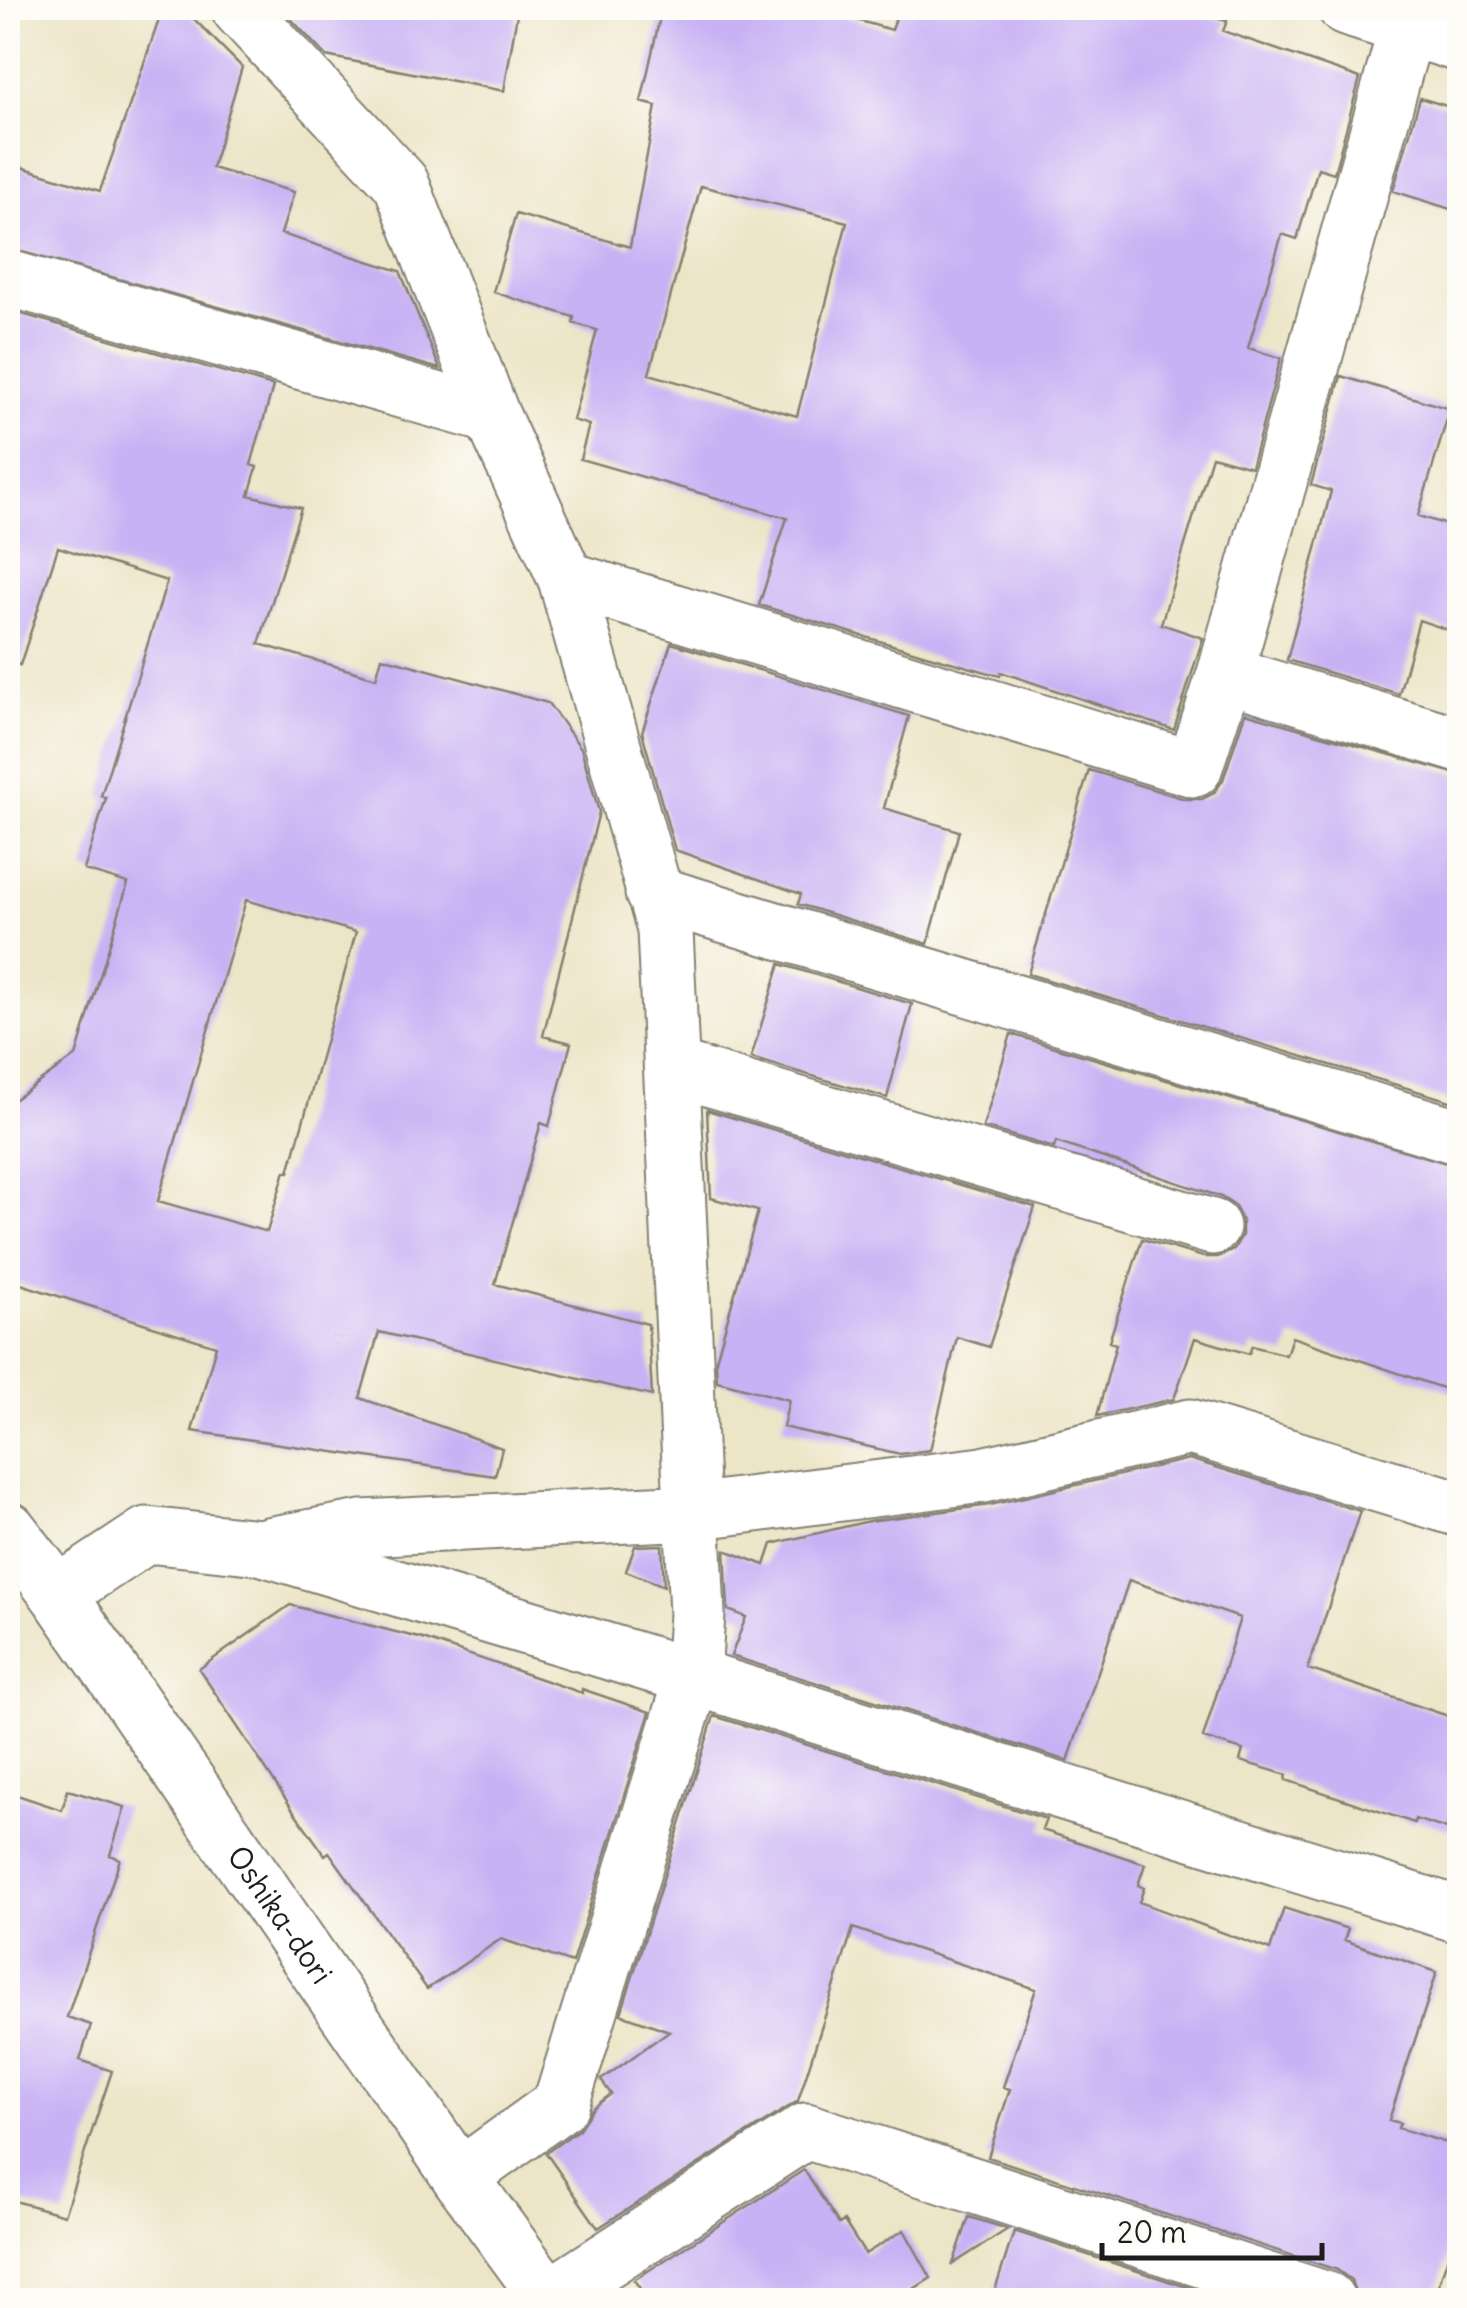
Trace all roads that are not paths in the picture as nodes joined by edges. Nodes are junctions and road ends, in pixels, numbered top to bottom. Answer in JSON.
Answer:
{"nodes":[{"id":1,"x":239,"y":8,"type":"edge"},
{"id":2,"x":1346,"y":8,"type":"edge"},
{"id":3,"x":1407,"y":27,"type":"junction"},
{"id":4,"x":1460,"y":44,"type":"edge"},
{"id":5,"x":8,"y":278,"type":"edge"},
{"id":6,"x":492,"y":416,"type":"junction"},
{"id":7,"x":566,"y":579,"type":"junction"},
{"id":8,"x":1225,"y":674,"type":"junction"},
{"id":9,"x":1460,"y":745,"type":"edge"},
{"id":10,"x":653,"y":893,"type":"junction"},
{"id":11,"x":674,"y":1068,"type":"junction"},
{"id":12,"x":1460,"y":1137,"type":"edge"},
{"id":13,"x":1212,"y":1228,"type":"dead end"},
{"id":14,"x":1460,"y":1509,"type":"edge"},
{"id":15,"x":692,"y":1512,"type":"junction"},
{"id":16,"x":8,"y":1529,"type":"edge"},
{"id":17,"x":260,"y":1546,"type":"junction"},
{"id":18,"x":58,"y":1594,"type":"junction"},
{"id":19,"x":693,"y":1676,"type":"junction"},
{"id":20,"x":1460,"y":1915,"type":"edge"},
{"id":21,"x":460,"y":2176,"type":"junction"},
{"id":22,"x":549,"y":2299,"type":"edge"},
{"id":23,"x":1327,"y":2300,"type":"edge"}],
"edges":[{"from":1,"to":6,"type":"street"},
{"from":2,"to":3,"type":"street"},
{"from":3,"to":4,"type":"street"},
{"from":3,"to":8,"type":"street"},
{"from":5,"to":6,"type":"street"},
{"from":6,"to":7,"type":"street"},
{"from":7,"to":8,"type":"street"},
{"from":7,"to":10,"type":"street"},
{"from":8,"to":9,"type":"street"},
{"from":10,"to":11,"type":"street"},
{"from":10,"to":12,"type":"street"},
{"from":11,"to":13,"type":"street"},
{"from":11,"to":15,"type":"street"},
{"from":14,"to":15,"type":"street"},
{"from":15,"to":17,"type":"street"},
{"from":15,"to":19,"type":"street"},
{"from":16,"to":18,"type":"street","name":"Oshika-dori"},
{"from":17,"to":18,"type":"street"},
{"from":17,"to":19,"type":"street"},
{"from":18,"to":21,"type":"street","name":"Oshika-dori"},
{"from":19,"to":20,"type":"street"},
{"from":19,"to":21,"type":"street"},
{"from":21,"to":22,"type":"street","name":"Oshika-dori"},
{"from":22,"to":23,"type":"street"}]}
